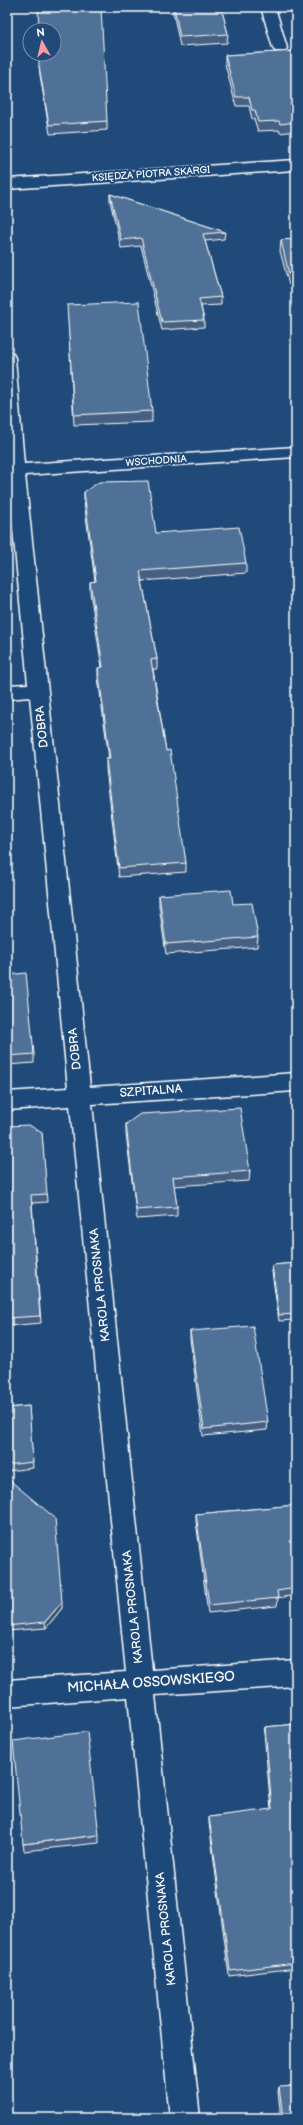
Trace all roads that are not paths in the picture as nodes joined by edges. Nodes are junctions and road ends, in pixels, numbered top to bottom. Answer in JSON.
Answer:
{"nodes":[{"id":1,"x":268,"y":7,"type":"edge"},
{"id":2,"x":280,"y":48,"type":"dead end"},
{"id":3,"x":296,"y":165,"type":"edge"},
{"id":4,"x":7,"y":184,"type":"edge"},
{"id":5,"x":7,"y":358,"type":"edge"},
{"id":6,"x":10,"y":442,"type":"edge"},
{"id":7,"x":296,"y":452,"type":"edge"},
{"id":8,"x":16,"y":470,"type":"junction"},
{"id":9,"x":38,"y":690,"type":"junction"},
{"id":10,"x":7,"y":692,"type":"edge"},
{"id":11,"x":296,"y":1082,"type":"edge"},
{"id":12,"x":80,"y":1096,"type":"junction"},
{"id":13,"x":7,"y":1101,"type":"edge"},
{"id":14,"x":296,"y":1673,"type":"edge"},
{"id":15,"x":140,"y":1683,"type":"junction"},
{"id":16,"x":7,"y":1693,"type":"edge"},
{"id":17,"x":185,"y":2118,"type":"edge"}],
"edges":[{"from":1,"to":2,"type":"street"},
{"from":3,"to":4,"type":"street","name":"KSIĘDZA PIOTRA SKARGI"},
{"from":5,"to":6,"type":"street","name":"DOBRA"},
{"from":6,"to":8,"type":"street","name":"DOBRA"},
{"from":7,"to":8,"type":"street","name":"WSCHODNIA"},
{"from":8,"to":9,"type":"street","name":"DOBRA"},
{"from":9,"to":10,"type":"street"},
{"from":9,"to":12,"type":"street","name":"DOBRA"},
{"from":11,"to":12,"type":"street","name":"SZPITALNA"},
{"from":12,"to":13,"type":"street","name":"SZPITALNA"},
{"from":12,"to":15,"type":"street","name":"KAROLA PROSNAKA"},
{"from":14,"to":15,"type":"street","name":"MICHAŁA OSSOWSKIEGO"},
{"from":15,"to":16,"type":"street","name":"MICHAŁA OSSOWSKIEGO"},
{"from":15,"to":17,"type":"street","name":"KAROLA PROSNAKA"}]}
